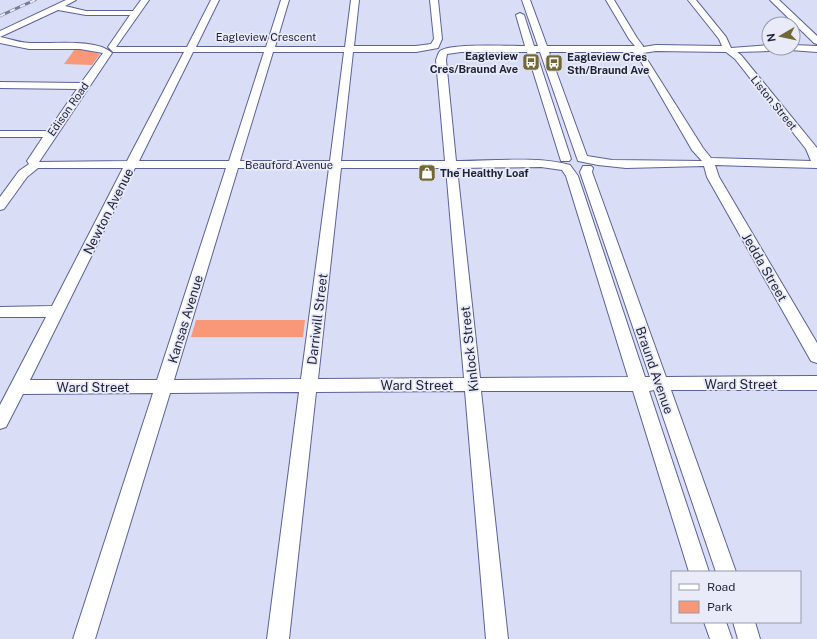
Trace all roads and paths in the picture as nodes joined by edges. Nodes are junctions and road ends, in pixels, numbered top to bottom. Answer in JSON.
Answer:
{"nodes":[{"id":1,"x":72,"y":0,"type":"edge"},
{"id":2,"x":145,"y":0,"type":"edge"},
{"id":3,"x":215,"y":0,"type":"edge"},
{"id":4,"x":285,"y":0,"type":"edge"},
{"id":5,"x":356,"y":0,"type":"edge"},
{"id":6,"x":434,"y":0,"type":"edge"},
{"id":7,"x":526,"y":0,"type":"edge"},
{"id":8,"x":610,"y":0,"type":"edge"},
{"id":9,"x":692,"y":0,"type":"edge"},
{"id":10,"x":774,"y":0,"type":"edge"},
{"id":11,"x":517,"y":5,"type":"edge"},
{"id":12,"x":57,"y":7,"type":"junction"},
{"id":13,"x":136,"y":13,"type":"junction"},
{"id":14,"x":0,"y":34,"type":"edge"},
{"id":15,"x":0,"y":40,"type":"edge"},
{"id":16,"x":816,"y":45,"type":"edge"},
{"id":17,"x":531,"y":48,"type":"junction"},
{"id":18,"x":638,"y":48,"type":"junction"},
{"id":19,"x":731,"y":48,"type":"junction"},
{"id":20,"x":761,"y":48,"type":"edge"},
{"id":21,"x":801,"y":48,"type":"edge"},
{"id":22,"x":269,"y":49,"type":"junction"},
{"id":23,"x":349,"y":49,"type":"junction"},
{"id":24,"x":439,"y":49,"type":"junction"},
{"id":25,"x":543,"y":49,"type":"junction"},
{"id":26,"x":110,"y":50,"type":"junction"},
{"id":27,"x":189,"y":50,"type":"junction"},
{"id":28,"x":0,"y":86,"type":"edge"},
{"id":29,"x":84,"y":86,"type":"junction"},
{"id":30,"x":0,"y":134,"type":"edge"},
{"id":31,"x":50,"y":134,"type":"junction"},
{"id":32,"x":816,"y":158,"type":"edge"},
{"id":33,"x":565,"y":163,"type":"junction"},
{"id":34,"x":585,"y":163,"type":"junction"},
{"id":35,"x":705,"y":163,"type":"junction"},
{"id":36,"x":36,"y":165,"type":"junction"},
{"id":37,"x":233,"y":165,"type":"junction"},
{"id":38,"x":335,"y":165,"type":"junction"},
{"id":39,"x":451,"y":165,"type":"junction"},
{"id":40,"x":131,"y":166,"type":"junction"},
{"id":41,"x":4,"y":194,"type":"edge"},
{"id":42,"x":0,"y":206,"type":"edge"},
{"id":43,"x":56,"y":311,"type":"junction"},
{"id":44,"x":0,"y":312,"type":"edge"},
{"id":45,"x":817,"y":357,"type":"edge"},
{"id":46,"x":817,"y":383,"type":"edge"},
{"id":47,"x":639,"y":384,"type":"junction"},
{"id":48,"x":660,"y":384,"type":"junction"},
{"id":49,"x":472,"y":385,"type":"junction"},
{"id":50,"x":309,"y":386,"type":"junction"},
{"id":51,"x":18,"y":387,"type":"junction"},
{"id":52,"x":164,"y":387,"type":"junction"},
{"id":53,"x":0,"y":422,"type":"edge"},
{"id":54,"x":699,"y":571,"type":"edge"},
{"id":55,"x":726,"y":571,"type":"edge"},
{"id":56,"x":715,"y":623,"type":"edge"},
{"id":57,"x":744,"y":623,"type":"edge"},
{"id":58,"x":84,"y":639,"type":"edge"},
{"id":59,"x":278,"y":639,"type":"edge"},
{"id":60,"x":498,"y":639,"type":"edge"},
{"id":61,"x":721,"y":639,"type":"edge"},
{"id":62,"x":750,"y":639,"type":"edge"}],
"edges":[{"from":1,"to":12,"type":"street"},
{"from":2,"to":13,"type":"street","name":"Edison Road"},
{"from":3,"to":27,"type":"street","name":"Newton Avenue"},
{"from":4,"to":22,"type":"street","name":"Kansas Avenue"},
{"from":5,"to":23,"type":"street","name":"Darriwill Street"},
{"from":6,"to":24,"type":"street","name":"Kinlock Street"},
{"from":7,"to":11,"type":"street"},
{"from":7,"to":25,"type":"street","name":"Braund Avenue"},
{"from":8,"to":18,"type":"street","name":"Jedda Street"},
{"from":9,"to":19,"type":"street","name":"Liston Street"},
{"from":10,"to":16,"type":"street"},
{"from":11,"to":17,"type":"street","name":"Braund Avenue"},
{"from":12,"to":13,"type":"street"},
{"from":12,"to":14,"type":"street"},
{"from":13,"to":26,"type":"street","name":"Edison Road"},
{"from":15,"to":26,"type":"street","name":"Eagleview Crescent"},
{"from":16,"to":21,"type":"street"},
{"from":17,"to":24,"type":"street","name":"Eagleview Crescent"},
{"from":17,"to":25,"type":"street","name":"Eagleview Crescent"},
{"from":17,"to":33,"type":"street","name":"Braund Avenue"},
{"from":18,"to":19,"type":"street","name":"Eagleview Crescent"},
{"from":18,"to":25,"type":"street","name":"Eagleview Crescent"},
{"from":18,"to":35,"type":"street","name":"Jedda Street"},
{"from":19,"to":20,"type":"street","name":"Eagleview Crescent"},
{"from":19,"to":32,"type":"street","name":"Liston Street"},
{"from":22,"to":23,"type":"street","name":"Eagleview Crescent"},
{"from":22,"to":27,"type":"street","name":"Eagleview Crescent"},
{"from":22,"to":37,"type":"street","name":"Kansas Avenue"},
{"from":23,"to":24,"type":"street","name":"Eagleview Crescent"},
{"from":23,"to":38,"type":"street","name":"Darriwill Street"},
{"from":24,"to":39,"type":"street","name":"Kinlock Street"},
{"from":25,"to":34,"type":"street","name":"Braund Avenue"},
{"from":26,"to":27,"type":"street","name":"Eagleview Crescent"},
{"from":26,"to":29,"type":"street","name":"Edison Road"},
{"from":27,"to":40,"type":"street","name":"Newton Avenue"},
{"from":28,"to":29,"type":"street"},
{"from":29,"to":31,"type":"street","name":"Edison Road"},
{"from":30,"to":31,"type":"street"},
{"from":31,"to":36,"type":"street","name":"Edison Road"},
{"from":32,"to":35,"type":"street"},
{"from":33,"to":34,"type":"street","name":"Beauford Avenue"},
{"from":33,"to":39,"type":"street","name":"Beauford Avenue"},
{"from":33,"to":47,"type":"street","name":"Braund Avenue"},
{"from":34,"to":35,"type":"street"},
{"from":34,"to":48,"type":"street","name":"Braund Avenue"},
{"from":35,"to":45,"type":"street","name":"Jedda Street"},
{"from":36,"to":40,"type":"street","name":"Beauford Avenue"},
{"from":36,"to":41,"type":"street","name":"Edison Road"},
{"from":37,"to":38,"type":"street","name":"Beauford Avenue"},
{"from":37,"to":40,"type":"street","name":"Beauford Avenue"},
{"from":37,"to":52,"type":"street","name":"Kansas Avenue"},
{"from":38,"to":39,"type":"street","name":"Beauford Avenue"},
{"from":38,"to":50,"type":"street","name":"Darriwill Street"},
{"from":39,"to":49,"type":"street","name":"Kinlock Street"},
{"from":40,"to":43,"type":"street","name":"Newton Avenue"},
{"from":41,"to":42,"type":"street","name":"Edison Road"},
{"from":43,"to":44,"type":"street"},
{"from":43,"to":51,"type":"street","name":"Newton Avenue"},
{"from":46,"to":48,"type":"street","name":"Ward Street"},
{"from":47,"to":48,"type":"street","name":"Ward Street"},
{"from":47,"to":49,"type":"street","name":"Ward Street"},
{"from":47,"to":54,"type":"street","name":"Braund Avenue"},
{"from":48,"to":55,"type":"street","name":"Braund Avenue"},
{"from":49,"to":50,"type":"street","name":"Ward Street"},
{"from":49,"to":60,"type":"street","name":"Kinlock Street"},
{"from":50,"to":52,"type":"street","name":"Ward Street"},
{"from":50,"to":59,"type":"street","name":"Darriwill Street"},
{"from":51,"to":52,"type":"street","name":"Ward Street"},
{"from":51,"to":53,"type":"street","name":"Newton Avenue"},
{"from":52,"to":58,"type":"street","name":"Kansas Avenue"},
{"from":56,"to":61,"type":"street"},
{"from":57,"to":62,"type":"street"}]}
